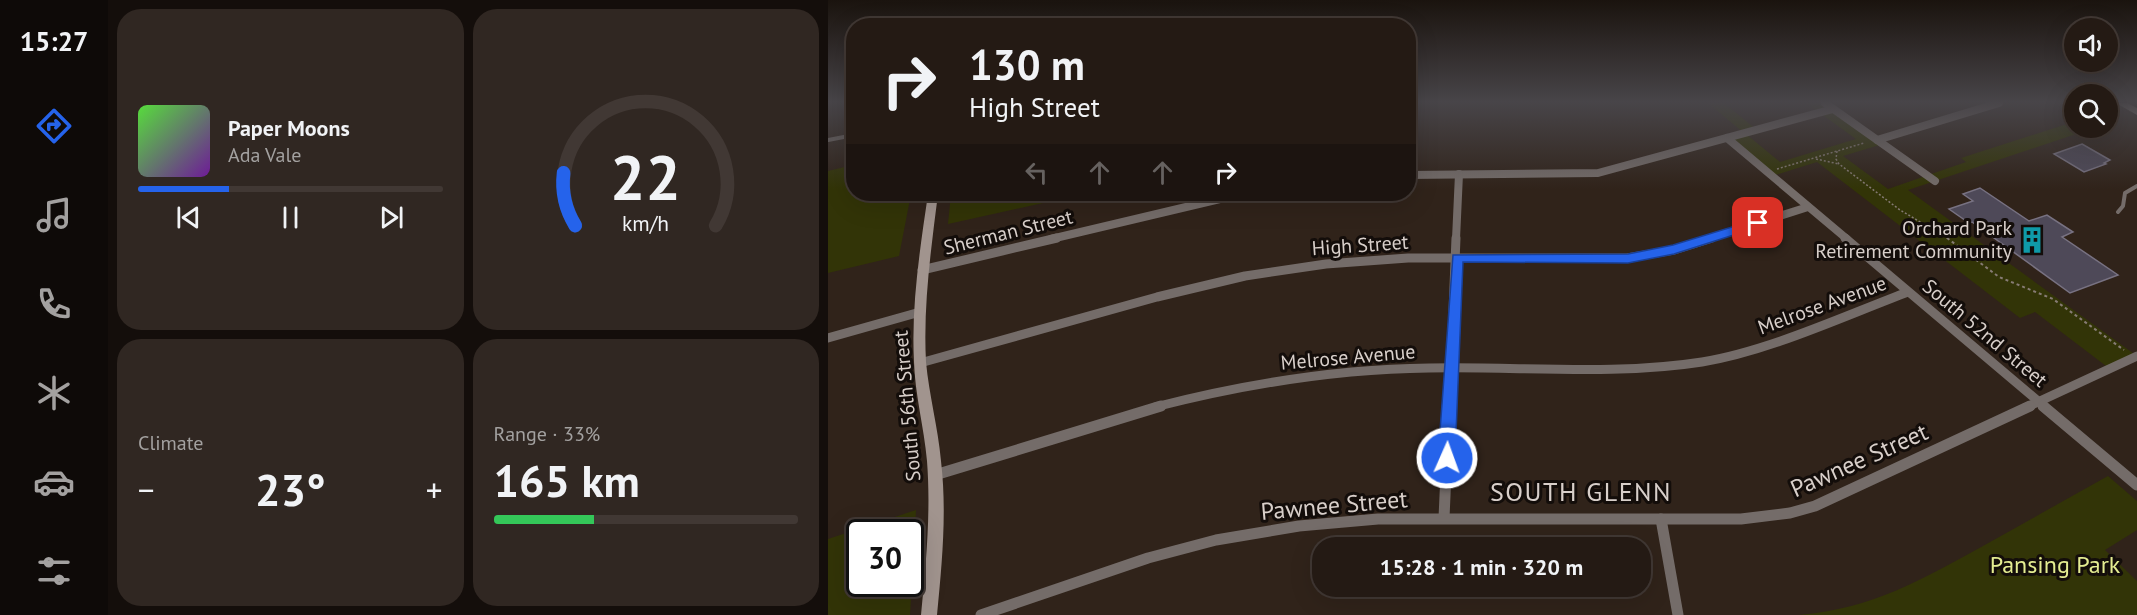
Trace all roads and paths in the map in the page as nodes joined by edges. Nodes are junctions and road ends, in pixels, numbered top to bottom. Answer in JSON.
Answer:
{"nodes":[{"id":1,"x":1750,"y":132,"type":"edge"},
{"id":2,"x":1861,"y":132,"type":"edge"},
{"id":3,"x":1904,"y":132,"type":"edge"},
{"id":4,"x":846,"y":137,"type":"edge"},
{"id":5,"x":1727,"y":138,"type":"junction"},
{"id":6,"x":828,"y":140,"type":"edge"},
{"id":7,"x":1873,"y":141,"type":"junction"},
{"id":8,"x":1837,"y":151,"type":"junction"},
{"id":9,"x":1811,"y":159,"type":"junction"},
{"id":10,"x":1839,"y":164,"type":"junction"},
{"id":11,"x":1776,"y":169,"type":"dead end"},
{"id":12,"x":1460,"y":174,"type":"junction"},
{"id":13,"x":1416,"y":175,"type":"edge"},
{"id":14,"x":1935,"y":180,"type":"dead end"},
{"id":15,"x":2137,"y":186,"type":"edge"},
{"id":16,"x":932,"y":201,"type":"edge"},
{"id":17,"x":1212,"y":201,"type":"edge"},
{"id":18,"x":1808,"y":207,"type":"junction"},
{"id":19,"x":2118,"y":212,"type":"dead end"},
{"id":20,"x":1457,"y":258,"type":"junction"},
{"id":21,"x":922,"y":270,"type":"junction"},
{"id":22,"x":1908,"y":292,"type":"junction"},
{"id":23,"x":920,"y":312,"type":"junction"},
{"id":24,"x":828,"y":338,"type":"edge"},
{"id":25,"x":2136,"y":357,"type":"edge"},
{"id":26,"x":920,"y":363,"type":"junction"},
{"id":27,"x":1450,"y":368,"type":"junction"},
{"id":28,"x":2039,"y":402,"type":"junction"},
{"id":29,"x":935,"y":475,"type":"junction"},
{"id":30,"x":2137,"y":485,"type":"edge"},
{"id":31,"x":1444,"y":518,"type":"junction"},
{"id":32,"x":1661,"y":519,"type":"junction"},
{"id":33,"x":929,"y":615,"type":"edge"},
{"id":34,"x":981,"y":615,"type":"edge"},
{"id":35,"x":1678,"y":615,"type":"edge"}],
"edges":[{"from":1,"to":5,"type":"street"},
{"from":2,"to":7,"type":"street"},
{"from":3,"to":7,"type":"street"},
{"from":4,"to":6,"type":"lane"},
{"from":5,"to":12,"type":"street"},
{"from":5,"to":18,"type":"street","name":"South 52nd Street"},
{"from":7,"to":8,"type":"path"},
{"from":7,"to":14,"type":"street"},
{"from":8,"to":9,"type":"path"},
{"from":8,"to":10,"type":"path"},
{"from":9,"to":10,"type":"path"},
{"from":9,"to":11,"type":"path"},
{"from":10,"to":25,"type":"path"},
{"from":12,"to":13,"type":"street"},
{"from":12,"to":20,"type":"street"},
{"from":15,"to":19,"type":"lane"},
{"from":16,"to":21,"type":"main road","name":"South 56th Street"},
{"from":17,"to":21,"type":"street","name":"Sherman Street"},
{"from":18,"to":20,"type":"street","name":"High Street"},
{"from":18,"to":22,"type":"street","name":"South 52nd Street"},
{"from":20,"to":26,"type":"street","name":"High Street"},
{"from":20,"to":27,"type":"street"},
{"from":21,"to":23,"type":"main road","name":"South 56th Street"},
{"from":22,"to":27,"type":"street","name":"Melrose Avenue"},
{"from":22,"to":28,"type":"street","name":"South 52nd Street"},
{"from":23,"to":24,"type":"street"},
{"from":23,"to":26,"type":"main road","name":"South 56th Street"},
{"from":25,"to":28,"type":"street","name":"Pawnee Street"},
{"from":26,"to":29,"type":"main road","name":"South 56th Street"},
{"from":27,"to":29,"type":"street","name":"Melrose Avenue"},
{"from":27,"to":31,"type":"street"},
{"from":28,"to":30,"type":"street","name":"South 52nd Street"},
{"from":28,"to":32,"type":"street","name":"Pawnee Street"},
{"from":29,"to":33,"type":"main road","name":"South 56th Street"},
{"from":31,"to":32,"type":"street","name":"Pawnee Street"},
{"from":31,"to":34,"type":"street","name":"Pawnee Street"},
{"from":32,"to":35,"type":"street"}]}
